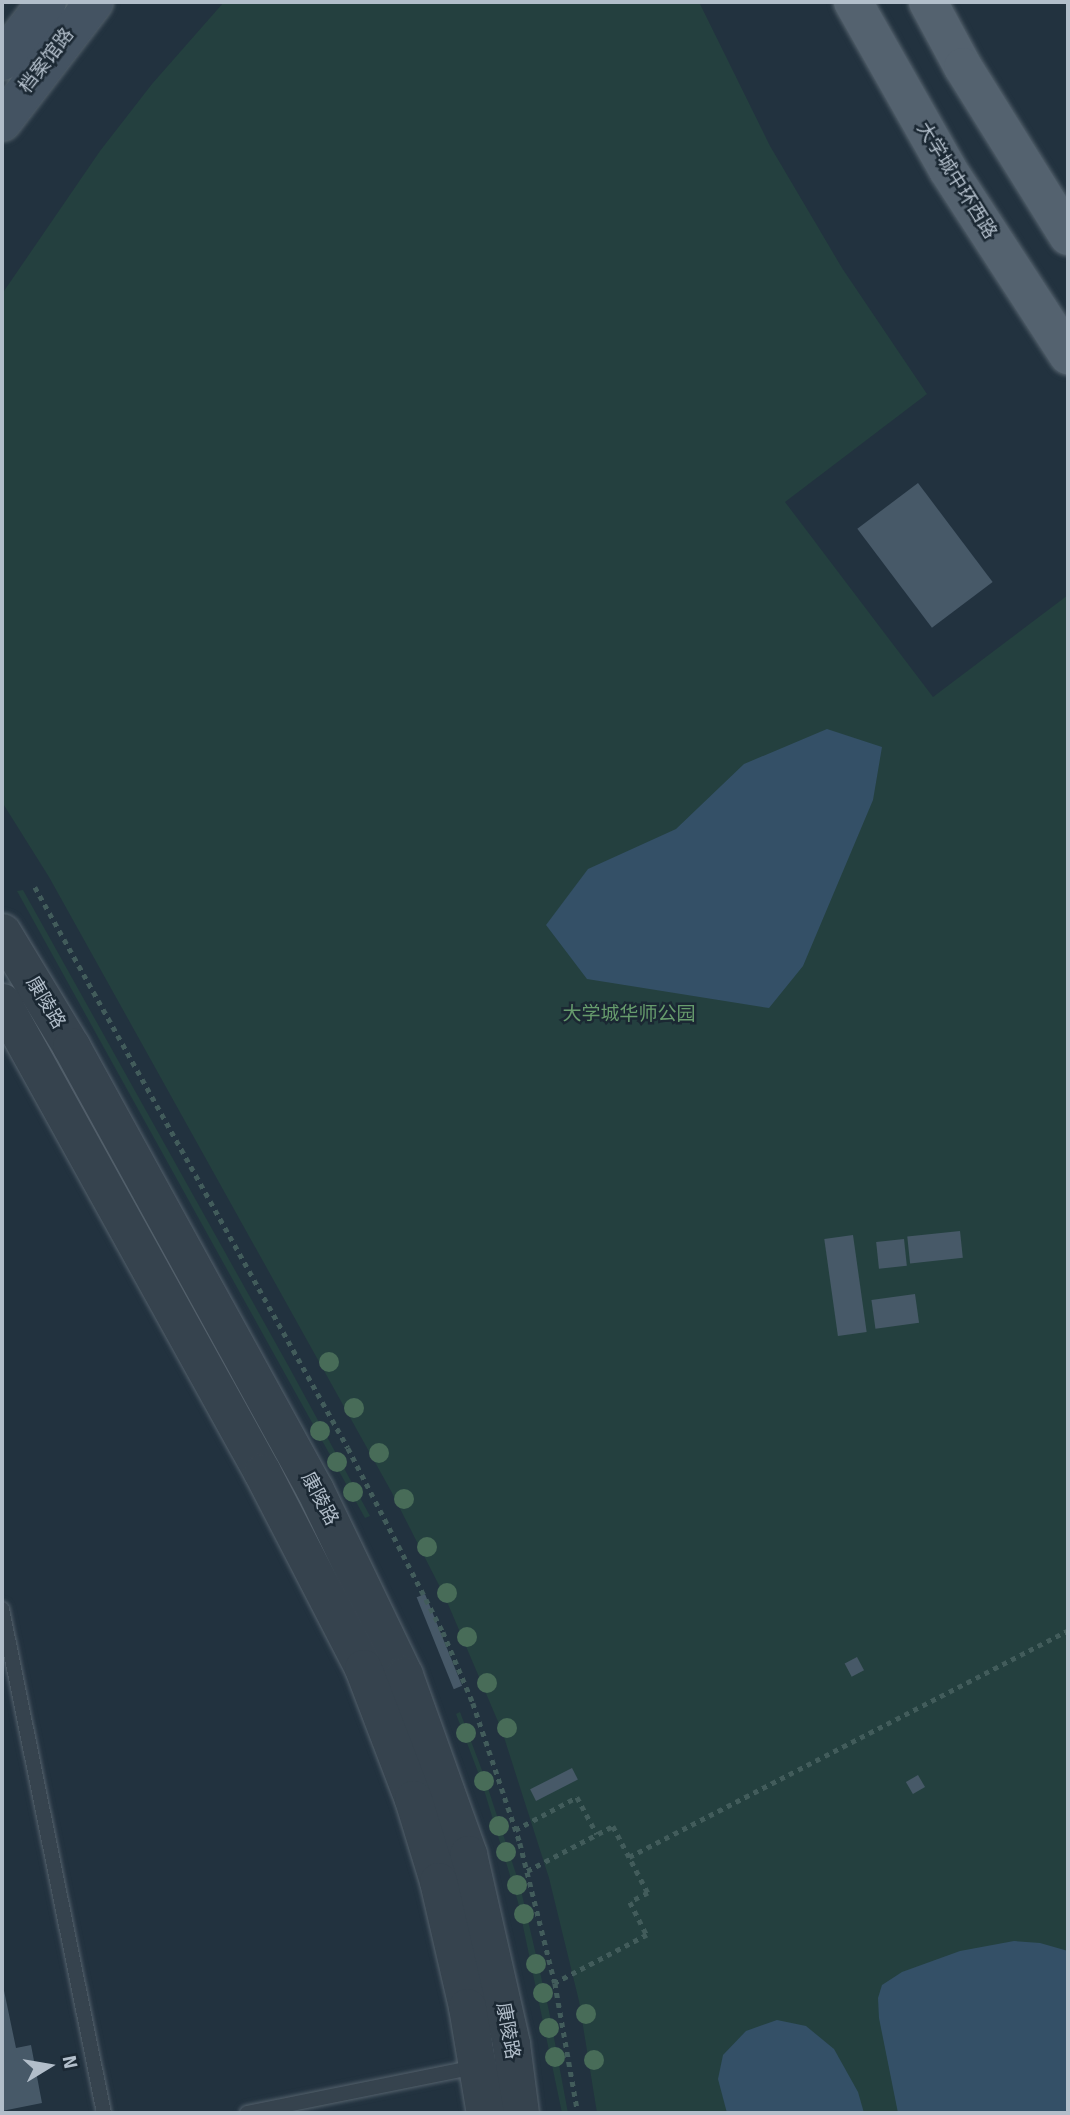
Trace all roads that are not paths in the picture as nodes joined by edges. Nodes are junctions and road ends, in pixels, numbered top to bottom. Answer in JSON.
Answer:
{"nodes":[{"id":1,"x":47,"y":2,"type":"edge"},
{"id":2,"x":94,"y":2,"type":"edge"},
{"id":3,"x":853,"y":2,"type":"edge"},
{"id":4,"x":928,"y":2,"type":"edge"},
{"id":5,"x":2,"y":61,"type":"edge"},
{"id":6,"x":2,"y":122,"type":"edge"},
{"id":7,"x":1068,"y":236,"type":"edge"},
{"id":8,"x":1068,"y":355,"type":"edge"},
{"id":9,"x":2,"y":932,"type":"edge"},
{"id":10,"x":2,"y":1002,"type":"edge"},
{"id":11,"x":2,"y":1609,"type":"edge"},
{"id":12,"x":477,"y":2066,"type":"junction"},
{"id":13,"x":104,"y":2113,"type":"edge"},
{"id":14,"x":247,"y":2113,"type":"edge"},
{"id":15,"x":485,"y":2113,"type":"edge"},
{"id":16,"x":520,"y":2113,"type":"edge"}],
"edges":[{"from":1,"to":5,"type":"main road","name":"档案馆路"},
{"from":2,"to":6,"type":"main road","name":"档案馆路"},
{"from":3,"to":8,"type":"main road","name":"大学城中环西路"},
{"from":4,"to":7,"type":"main road"},
{"from":9,"to":16,"type":"street","name":"康陵路"},
{"from":10,"to":12,"type":"street","name":"康陵路"},
{"from":11,"to":13,"type":"lane"},
{"from":12,"to":14,"type":"lane"},
{"from":12,"to":15,"type":"street","name":"康陵路"}]}
